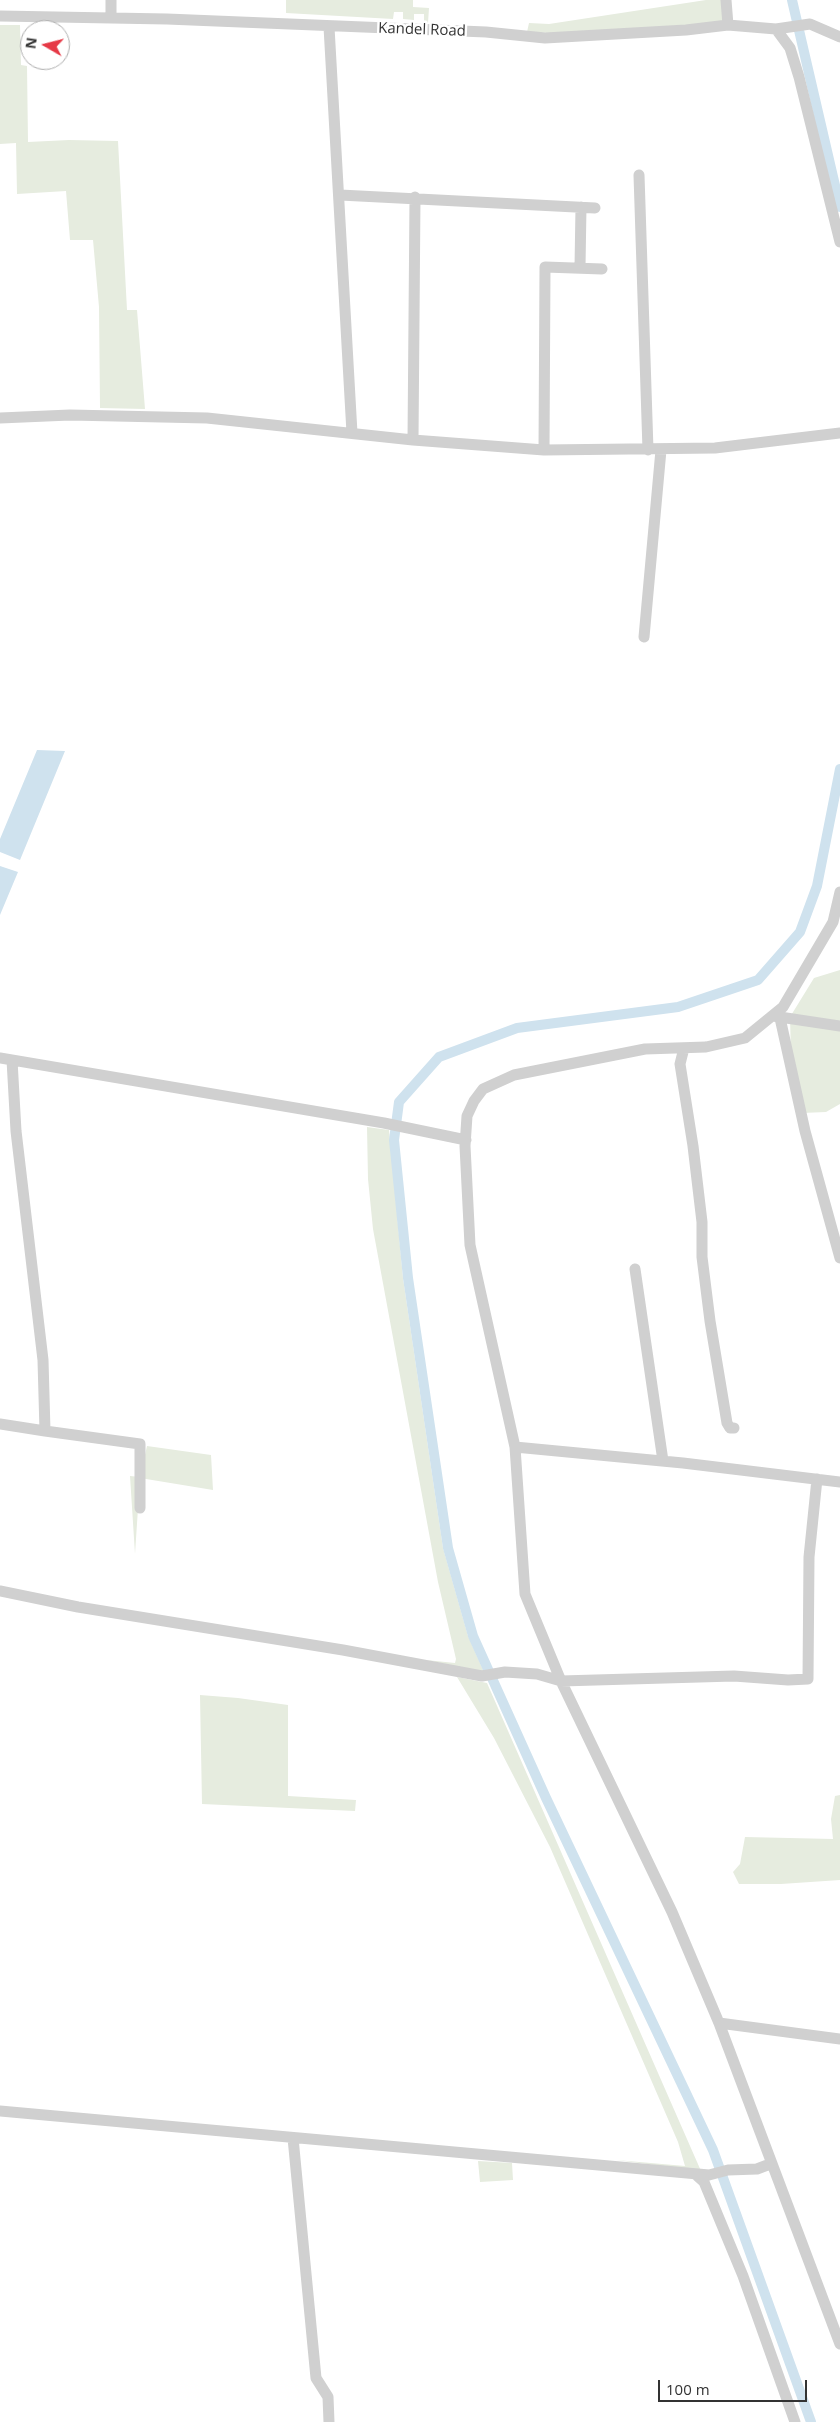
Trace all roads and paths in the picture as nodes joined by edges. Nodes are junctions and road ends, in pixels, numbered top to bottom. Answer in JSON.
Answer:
{"nodes":[{"id":1,"x":111,"y":0,"type":"edge"},
{"id":2,"x":726,"y":0,"type":"edge"},
{"id":3,"x":0,"y":16,"type":"edge"},
{"id":4,"x":111,"y":18,"type":"junction"},
{"id":5,"x":728,"y":24,"type":"junction"},
{"id":6,"x":329,"y":27,"type":"junction"},
{"id":7,"x":780,"y":29,"type":"junction"},
{"id":8,"x":840,"y":37,"type":"edge"},
{"id":9,"x":639,"y":175,"type":"dead end"},
{"id":10,"x":340,"y":195,"type":"junction"},
{"id":11,"x":415,"y":198,"type":"junction"},
{"id":12,"x":582,"y":207,"type":"junction"},
{"id":13,"x":595,"y":208,"type":"dead end"},
{"id":14,"x":840,"y":242,"type":"edge"},
{"id":15,"x":580,"y":267,"type":"junction"},
{"id":16,"x":602,"y":269,"type":"dead end"},
{"id":17,"x":0,"y":418,"type":"edge"},
{"id":18,"x":352,"y":433,"type":"junction"},
{"id":19,"x":840,"y":433,"type":"edge"},
{"id":20,"x":413,"y":440,"type":"junction"},
{"id":21,"x":544,"y":450,"type":"junction"},
{"id":22,"x":648,"y":450,"type":"junction"},
{"id":23,"x":661,"y":450,"type":"junction"},
{"id":24,"x":644,"y":637,"type":"dead end"},
{"id":25,"x":840,"y":892,"type":"edge"},
{"id":26,"x":776,"y":1017,"type":"junction"},
{"id":27,"x":840,"y":1026,"type":"edge"},
{"id":28,"x":684,"y":1048,"type":"junction"},
{"id":29,"x":0,"y":1058,"type":"edge"},
{"id":30,"x":12,"y":1060,"type":"junction"},
{"id":31,"x":466,"y":1140,"type":"junction"},
{"id":32,"x":840,"y":1258,"type":"edge"},
{"id":33,"x":635,"y":1268,"type":"dead end"},
{"id":34,"x":0,"y":1424,"type":"edge"},
{"id":35,"x":734,"y":1428,"type":"dead end"},
{"id":36,"x":45,"y":1431,"type":"junction"},
{"id":37,"x":515,"y":1447,"type":"junction"},
{"id":38,"x":663,"y":1461,"type":"junction"},
{"id":39,"x":817,"y":1479,"type":"junction"},
{"id":40,"x":840,"y":1482,"type":"edge"},
{"id":41,"x":140,"y":1508,"type":"dead end"},
{"id":42,"x":0,"y":1591,"type":"edge"},
{"id":43,"x":561,"y":1681,"type":"junction"},
{"id":44,"x":719,"y":2023,"type":"junction"},
{"id":45,"x":840,"y":2039,"type":"edge"},
{"id":46,"x":0,"y":2111,"type":"edge"},
{"id":47,"x":293,"y":2138,"type":"junction"},
{"id":48,"x":770,"y":2164,"type":"junction"},
{"id":49,"x":695,"y":2174,"type":"junction"},
{"id":50,"x":840,"y":2344,"type":"edge"},
{"id":51,"x":329,"y":2422,"type":"edge"},
{"id":52,"x":795,"y":2422,"type":"edge"}],
"edges":[{"from":1,"to":4,"type":"street"},
{"from":2,"to":5,"type":"street"},
{"from":3,"to":4,"type":"street","name":"Kandel Road"},
{"from":4,"to":6,"type":"street","name":"Kandel Road"},
{"from":5,"to":6,"type":"street","name":"Kandel Road"},
{"from":5,"to":7,"type":"street","name":"Kandel Road"},
{"from":6,"to":10,"type":"street"},
{"from":7,"to":8,"type":"street","name":"Kandel Road"},
{"from":7,"to":14,"type":"street"},
{"from":9,"to":22,"type":"street"},
{"from":10,"to":11,"type":"street"},
{"from":10,"to":18,"type":"street"},
{"from":11,"to":12,"type":"street"},
{"from":11,"to":20,"type":"street"},
{"from":12,"to":13,"type":"street"},
{"from":12,"to":15,"type":"street"},
{"from":15,"to":16,"type":"street"},
{"from":15,"to":21,"type":"street"},
{"from":17,"to":18,"type":"street"},
{"from":18,"to":20,"type":"street"},
{"from":19,"to":23,"type":"street"},
{"from":20,"to":21,"type":"street"},
{"from":21,"to":22,"type":"street"},
{"from":22,"to":23,"type":"street"},
{"from":23,"to":24,"type":"street"},
{"from":25,"to":26,"type":"street"},
{"from":26,"to":27,"type":"street"},
{"from":26,"to":28,"type":"street"},
{"from":26,"to":32,"type":"street"},
{"from":28,"to":31,"type":"street"},
{"from":28,"to":35,"type":"street"},
{"from":29,"to":30,"type":"street"},
{"from":30,"to":31,"type":"street"},
{"from":30,"to":36,"type":"street"},
{"from":31,"to":37,"type":"street"},
{"from":33,"to":38,"type":"street"},
{"from":34,"to":36,"type":"street"},
{"from":36,"to":41,"type":"street"},
{"from":37,"to":38,"type":"street"},
{"from":37,"to":43,"type":"street"},
{"from":38,"to":39,"type":"street"},
{"from":39,"to":40,"type":"street"},
{"from":39,"to":43,"type":"street"},
{"from":42,"to":43,"type":"street"},
{"from":43,"to":44,"type":"street"},
{"from":44,"to":45,"type":"street"},
{"from":44,"to":48,"type":"street"},
{"from":46,"to":47,"type":"street"},
{"from":47,"to":49,"type":"street"},
{"from":47,"to":51,"type":"street"},
{"from":48,"to":49,"type":"street"},
{"from":48,"to":50,"type":"street"},
{"from":49,"to":52,"type":"street"}]}
